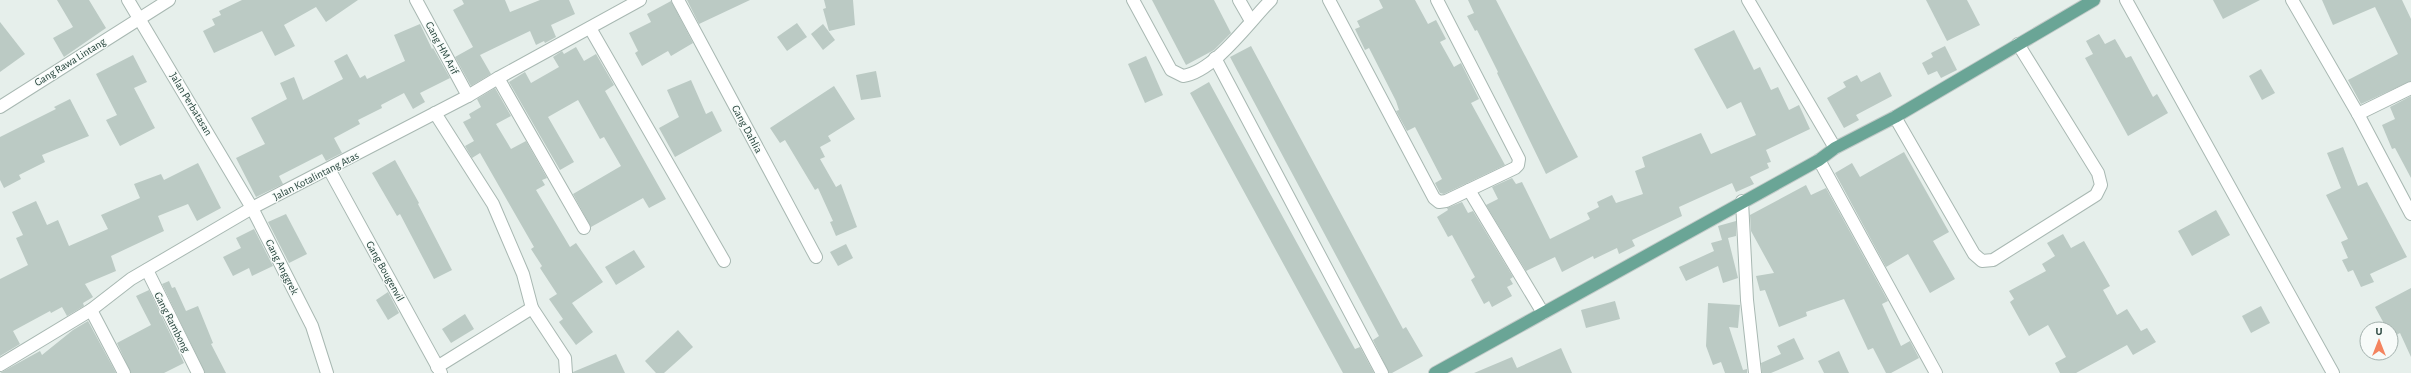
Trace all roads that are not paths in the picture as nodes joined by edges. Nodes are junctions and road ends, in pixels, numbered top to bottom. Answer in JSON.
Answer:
{"nodes":[{"id":1,"x":128,"y":0,"type":"edge"},
{"id":2,"x":169,"y":0,"type":"edge"},
{"id":3,"x":416,"y":0,"type":"edge"},
{"id":4,"x":640,"y":0,"type":"edge"},
{"id":5,"x":678,"y":0,"type":"edge"},
{"id":6,"x":1133,"y":0,"type":"edge"},
{"id":7,"x":1239,"y":0,"type":"edge"},
{"id":8,"x":1271,"y":0,"type":"edge"},
{"id":9,"x":1329,"y":0,"type":"edge"},
{"id":10,"x":1437,"y":0,"type":"edge"},
{"id":11,"x":1748,"y":0,"type":"edge"},
{"id":12,"x":2094,"y":0,"type":"edge"},
{"id":13,"x":2126,"y":0,"type":"edge"},
{"id":14,"x":2292,"y":0,"type":"edge"},
{"id":15,"x":140,"y":18,"type":"junction"},
{"id":16,"x":1251,"y":21,"type":"junction"},
{"id":17,"x":590,"y":28,"type":"junction"},
{"id":18,"x":2018,"y":44,"type":"junction"},
{"id":19,"x":1215,"y":58,"type":"junction"},
{"id":20,"x":498,"y":78,"type":"junction"},
{"id":21,"x":2411,"y":88,"type":"edge"},
{"id":22,"x":468,"y":96,"type":"junction"},
{"id":23,"x":0,"y":107,"type":"edge"},
{"id":24,"x":435,"y":113,"type":"junction"},
{"id":25,"x":2358,"y":114,"type":"junction"},
{"id":26,"x":1895,"y":117,"type":"junction"},
{"id":27,"x":1836,"y":148,"type":"junction"},
{"id":28,"x":1819,"y":160,"type":"junction"},
{"id":29,"x":329,"y":169,"type":"junction"},
{"id":30,"x":1469,"y":190,"type":"junction"},
{"id":31,"x":1742,"y":201,"type":"junction"},
{"id":32,"x":252,"y":208,"type":"junction"},
{"id":33,"x":2411,"y":214,"type":"edge"},
{"id":34,"x":584,"y":228,"type":"dead end"},
{"id":35,"x":816,"y":257,"type":"dead end"},
{"id":36,"x":724,"y":261,"type":"dead end"},
{"id":37,"x":147,"y":270,"type":"junction"},
{"id":38,"x":532,"y":308,"type":"junction"},
{"id":39,"x":91,"y":310,"type":"junction"},
{"id":40,"x":1543,"y":313,"type":"junction"},
{"id":41,"x":0,"y":365,"type":"edge"},
{"id":42,"x":439,"y":370,"type":"edge"},
{"id":43,"x":124,"y":373,"type":"edge"},
{"id":44,"x":198,"y":373,"type":"edge"},
{"id":45,"x":327,"y":373,"type":"edge"},
{"id":46,"x":566,"y":373,"type":"edge"},
{"id":47,"x":1382,"y":373,"type":"edge"},
{"id":48,"x":1435,"y":373,"type":"edge"},
{"id":49,"x":1755,"y":373,"type":"edge"},
{"id":50,"x":1936,"y":373,"type":"edge"},
{"id":51,"x":2333,"y":373,"type":"edge"}],
"edges":[{"from":1,"to":15,"type":"street","name":"Jalan Perbatasan"},
{"from":2,"to":15,"type":"street","name":"Gang Rawa Lintang"},
{"from":3,"to":22,"type":"street","name":"Gang HM Arif"},
{"from":4,"to":17,"type":"street","name":"Jalan Kotalintang Atas"},
{"from":5,"to":35,"type":"street","name":"Gang Dahlia"},
{"from":6,"to":19,"type":"street"},
{"from":7,"to":16,"type":"street"},
{"from":8,"to":16,"type":"street"},
{"from":9,"to":30,"type":"street"},
{"from":10,"to":30,"type":"street"},
{"from":11,"to":27,"type":"street"},
{"from":12,"to":18,"type":"main road"},
{"from":13,"to":51,"type":"street"},
{"from":14,"to":25,"type":"street"},
{"from":15,"to":23,"type":"street","name":"Gang Rawa Lintang"},
{"from":15,"to":32,"type":"street","name":"Jalan Perbatasan"},
{"from":16,"to":19,"type":"street"},
{"from":17,"to":20,"type":"street","name":"Jalan Kotalintang Atas"},
{"from":17,"to":36,"type":"street"},
{"from":18,"to":26,"type":"main road"},
{"from":18,"to":26,"type":"street"},
{"from":19,"to":47,"type":"street"},
{"from":20,"to":22,"type":"street","name":"Jalan Kotalintang Atas"},
{"from":20,"to":34,"type":"street"},
{"from":21,"to":25,"type":"street"},
{"from":22,"to":24,"type":"street","name":"Jalan Kotalintang Atas"},
{"from":24,"to":29,"type":"street","name":"Jalan Kotalintang Atas"},
{"from":24,"to":38,"type":"street"},
{"from":25,"to":33,"type":"street"},
{"from":26,"to":27,"type":"main road"},
{"from":27,"to":28,"type":"main road"},
{"from":28,"to":31,"type":"main road"},
{"from":28,"to":50,"type":"street"},
{"from":29,"to":32,"type":"street","name":"Jalan Kotalintang Atas"},
{"from":29,"to":42,"type":"street","name":"Gang Bougenvil"},
{"from":30,"to":40,"type":"street"},
{"from":31,"to":40,"type":"main road"},
{"from":31,"to":49,"type":"street"},
{"from":32,"to":37,"type":"street","name":"Jalan Kotalintang Atas"},
{"from":32,"to":45,"type":"street","name":"Gang Anggrek"},
{"from":37,"to":39,"type":"street","name":"Jalan Kotalintang Atas"},
{"from":37,"to":44,"type":"street","name":"Gang Rambong"},
{"from":38,"to":42,"type":"street"},
{"from":38,"to":46,"type":"street"},
{"from":39,"to":41,"type":"street","name":"Jalan Kotalintang Atas"},
{"from":39,"to":43,"type":"street"},
{"from":40,"to":48,"type":"main road"}]}
